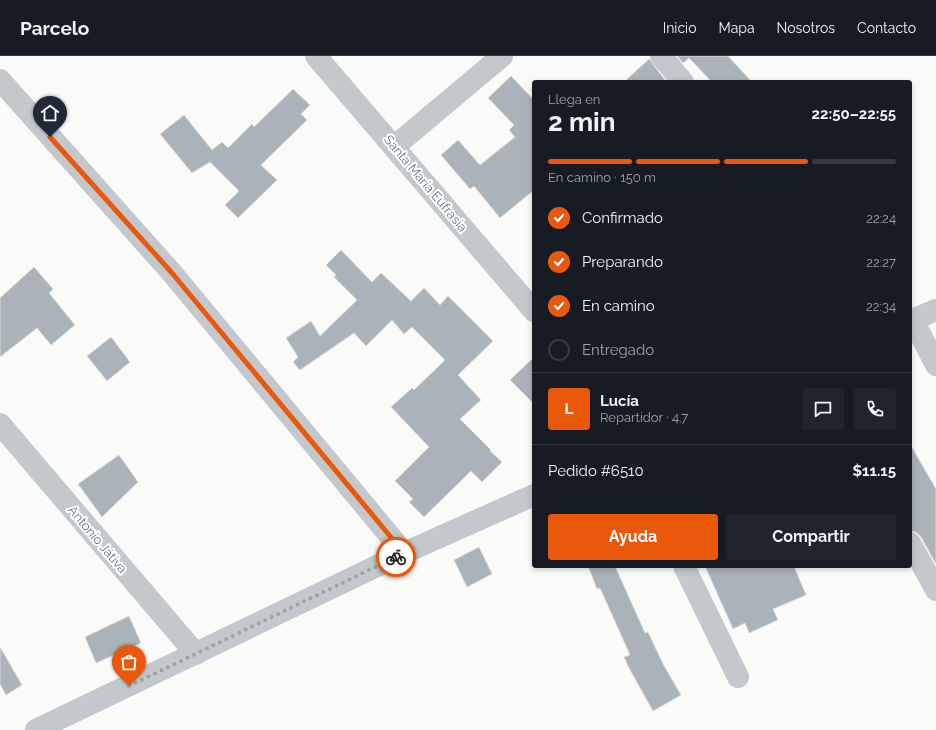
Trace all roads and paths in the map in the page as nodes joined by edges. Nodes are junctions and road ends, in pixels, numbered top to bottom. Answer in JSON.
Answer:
{"nodes":[{"id":1,"x":316,"y":56,"type":"edge"},
{"id":2,"x":502,"y":56,"type":"edge"},
{"id":3,"x":661,"y":56,"type":"edge"},
{"id":4,"x":0,"y":80,"type":"edge"},
{"id":5,"x":681,"y":80,"type":"edge"},
{"id":6,"x":395,"y":146,"type":"junction"},
{"id":7,"x":532,"y":309,"type":"edge"},
{"id":8,"x":936,"y":310,"type":"edge"},
{"id":9,"x":912,"y":320,"type":"edge"},
{"id":10,"x":936,"y":365,"type":"edge"},
{"id":11,"x":0,"y":424,"type":"edge"},
{"id":12,"x":532,"y":497,"type":"edge"},
{"id":13,"x":912,"y":547,"type":"edge"},
{"id":14,"x":404,"y":553,"type":"junction"},
{"id":15,"x":685,"y":568,"type":"edge"},
{"id":16,"x":936,"y":590,"type":"edge"},
{"id":17,"x":196,"y":654,"type":"junction"},
{"id":18,"x":738,"y":677,"type":"dead end"},
{"id":19,"x":36,"y":730,"type":"edge"}],
"edges":[{"from":1,"to":6,"type":"street","name":"Santa María Eufrasia"},
{"from":2,"to":6,"type":"street"},
{"from":3,"to":5,"type":"street"},
{"from":4,"to":14,"type":"street"},
{"from":6,"to":7,"type":"street","name":"Santa María Eufrasia"},
{"from":8,"to":9,"type":"street"},
{"from":9,"to":10,"type":"street"},
{"from":11,"to":17,"type":"street","name":"Antonio Játiva"},
{"from":12,"to":14,"type":"street"},
{"from":13,"to":16,"type":"street"},
{"from":14,"to":17,"type":"street"},
{"from":15,"to":18,"type":"street"},
{"from":17,"to":19,"type":"street"}]}
